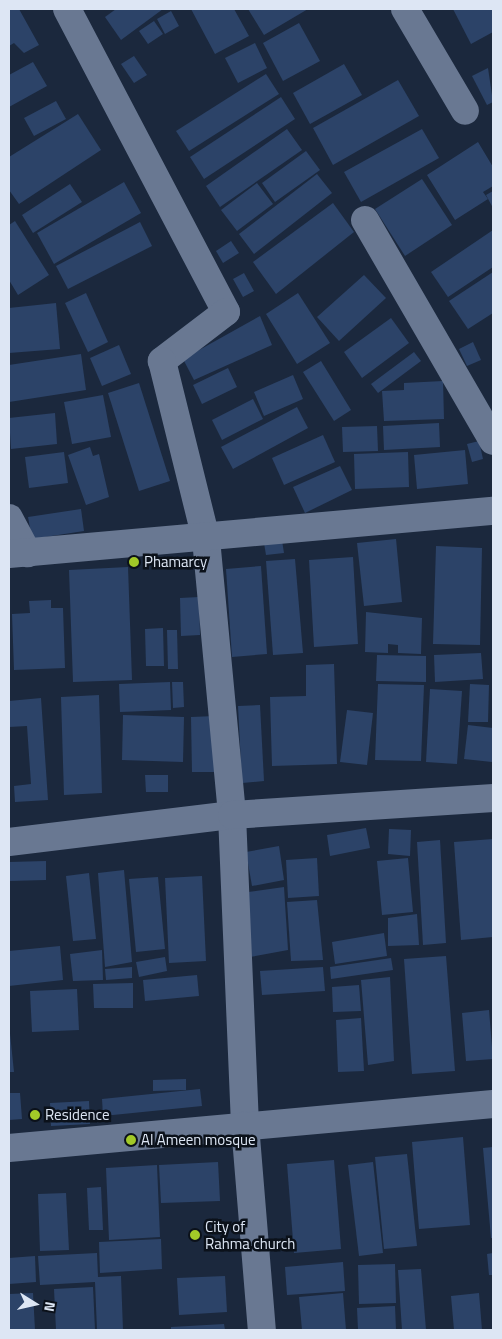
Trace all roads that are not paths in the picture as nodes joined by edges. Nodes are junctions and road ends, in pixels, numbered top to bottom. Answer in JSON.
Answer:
{"nodes":[{"id":1,"x":66,"y":9,"type":"edge"},
{"id":2,"x":405,"y":9,"type":"edge"},
{"id":3,"x":465,"y":111,"type":"dead end"},
{"id":4,"x":364,"y":220,"type":"dead end"},
{"id":5,"x":493,"y":441,"type":"edge"},
{"id":6,"x":493,"y":511,"type":"edge"},
{"id":7,"x":9,"y":518,"type":"edge"},
{"id":8,"x":206,"y":539,"type":"junction"},
{"id":9,"x":19,"y":554,"type":"edge"},
{"id":10,"x":493,"y":798,"type":"edge"},
{"id":11,"x":232,"y":815,"type":"junction"},
{"id":12,"x":9,"y":842,"type":"edge"},
{"id":13,"x":493,"y":1104,"type":"edge"},
{"id":14,"x":245,"y":1125,"type":"junction"},
{"id":15,"x":9,"y":1148,"type":"edge"},
{"id":16,"x":262,"y":1330,"type":"edge"}],
"edges":[{"from":1,"to":8,"type":"street"},
{"from":2,"to":3,"type":"street"},
{"from":4,"to":5,"type":"street"},
{"from":6,"to":8,"type":"street"},
{"from":7,"to":9,"type":"street"},
{"from":8,"to":9,"type":"street"},
{"from":8,"to":11,"type":"street"},
{"from":10,"to":11,"type":"street"},
{"from":11,"to":12,"type":"street"},
{"from":11,"to":14,"type":"street"},
{"from":13,"to":14,"type":"street"},
{"from":14,"to":15,"type":"street"},
{"from":14,"to":16,"type":"street"}]}
